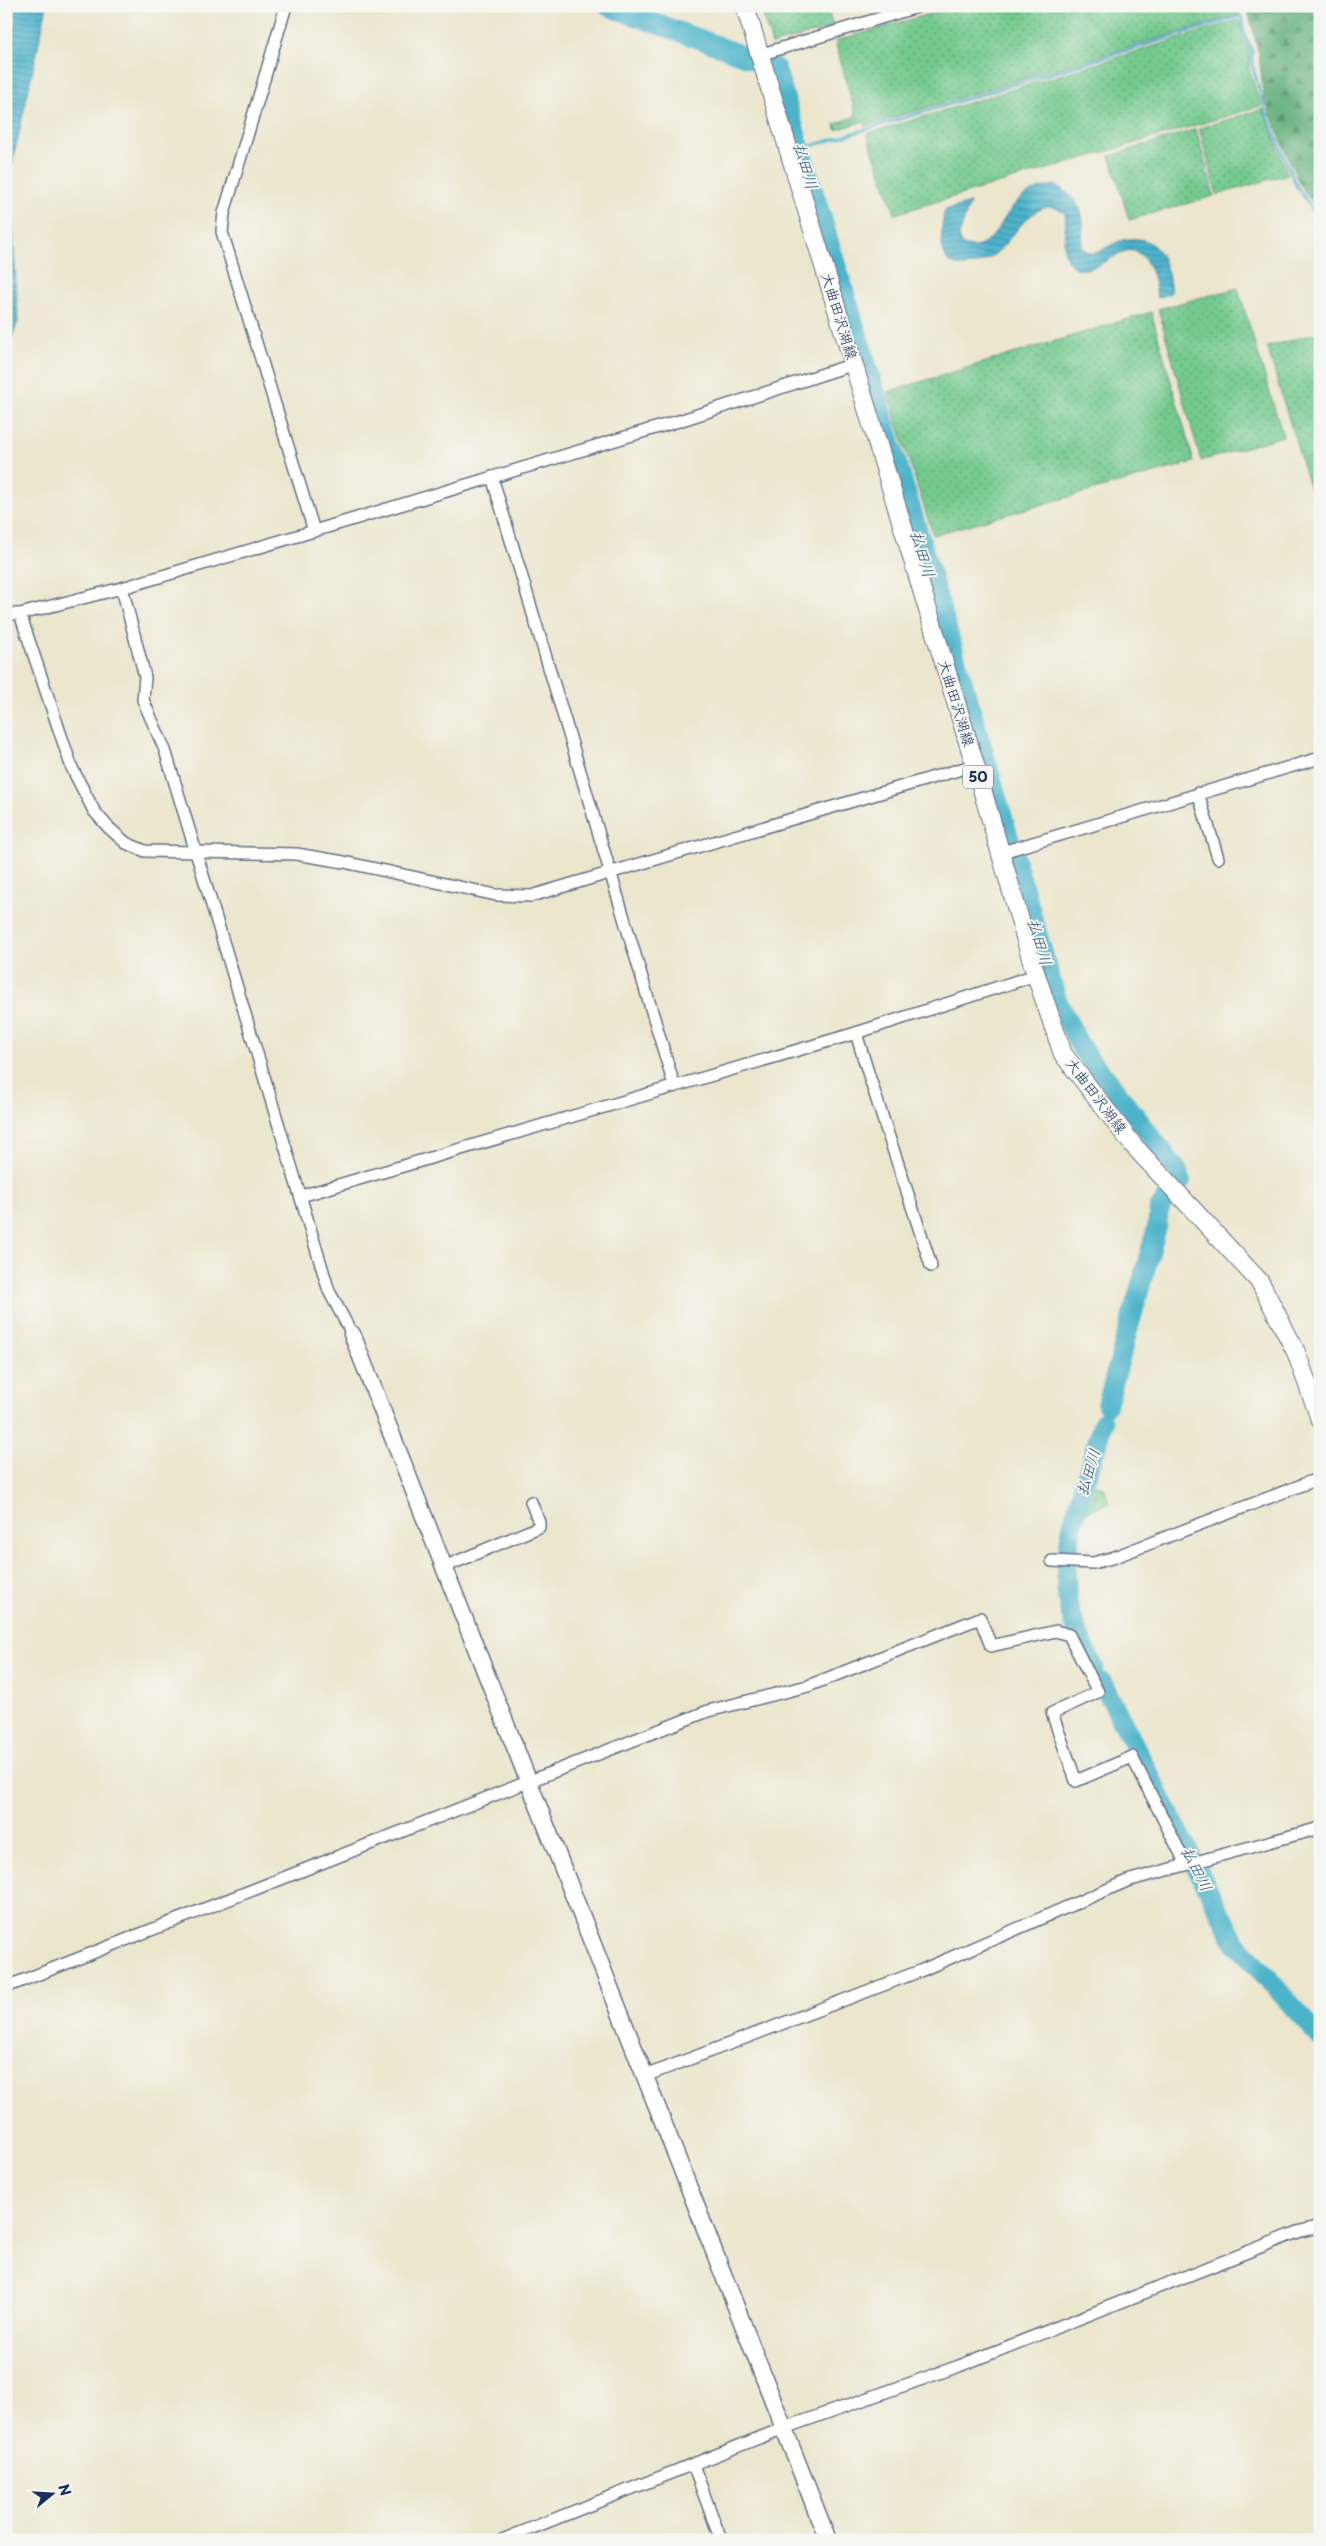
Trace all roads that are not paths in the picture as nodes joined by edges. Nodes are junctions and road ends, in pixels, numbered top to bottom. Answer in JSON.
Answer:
{"nodes":[{"id":1,"x":286,"y":6,"type":"edge"},
{"id":2,"x":745,"y":6,"type":"edge"},
{"id":3,"x":920,"y":6,"type":"edge"},
{"id":4,"x":761,"y":60,"type":"junction"},
{"id":5,"x":854,"y":364,"type":"junction"},
{"id":6,"x":492,"y":476,"type":"junction"},
{"id":7,"x":314,"y":531,"type":"junction"},
{"id":8,"x":122,"y":588,"type":"junction"},
{"id":9,"x":13,"y":614,"type":"edge"},
{"id":10,"x":1320,"y":758,"type":"edge"},
{"id":11,"x":975,"y":765,"type":"junction"},
{"id":12,"x":1198,"y":793,"type":"junction"},
{"id":13,"x":999,"y":853,"type":"junction"},
{"id":14,"x":198,"y":854,"type":"junction"},
{"id":15,"x":1218,"y":858,"type":"dead end"},
{"id":16,"x":612,"y":874,"type":"junction"},
{"id":17,"x":1036,"y":975,"type":"junction"},
{"id":18,"x":856,"y":1033,"type":"junction"},
{"id":19,"x":674,"y":1085,"type":"junction"},
{"id":20,"x":301,"y":1196,"type":"junction"},
{"id":21,"x":931,"y":1266,"type":"dead end"},
{"id":22,"x":352,"y":1334,"type":"joint"},
{"id":23,"x":1320,"y":1419,"type":"edge"},
{"id":24,"x":1320,"y":1478,"type":"edge"},
{"id":25,"x":531,"y":1502,"type":"dead end"},
{"id":26,"x":1052,"y":1561,"type":"dead end"},
{"id":27,"x":444,"y":1567,"type":"junction"},
{"id":28,"x":528,"y":1781,"type":"junction"},
{"id":29,"x":1320,"y":1828,"type":"edge"},
{"id":30,"x":1186,"y":1864,"type":"junction"},
{"id":31,"x":6,"y":1987,"type":"edge"},
{"id":32,"x":645,"y":2076,"type":"junction"},
{"id":33,"x":1320,"y":2226,"type":"edge"},
{"id":34,"x":784,"y":2428,"type":"junction"},
{"id":35,"x":693,"y":2465,"type":"junction"},
{"id":36,"x":502,"y":2540,"type":"edge"},
{"id":37,"x":721,"y":2540,"type":"edge"},
{"id":38,"x":828,"y":2540,"type":"edge"}],
"edges":[{"from":1,"to":7,"type":"street"},
{"from":2,"to":4,"type":"main road","name":"大曲田沢湖線","number":"50"},
{"from":3,"to":4,"type":"street"},
{"from":4,"to":5,"type":"main road","name":"大曲田沢湖線","number":"50"},
{"from":5,"to":6,"type":"street"},
{"from":5,"to":11,"type":"main road","name":"大曲田沢湖線","number":"50"},
{"from":6,"to":7,"type":"street"},
{"from":6,"to":16,"type":"street"},
{"from":7,"to":8,"type":"street"},
{"from":8,"to":9,"type":"street"},
{"from":8,"to":14,"type":"street"},
{"from":9,"to":14,"type":"street"},
{"from":10,"to":12,"type":"street"},
{"from":11,"to":13,"type":"main road","name":"大曲田沢湖線","number":"50"},
{"from":11,"to":16,"type":"street"},
{"from":12,"to":13,"type":"street"},
{"from":12,"to":15,"type":"street"},
{"from":13,"to":17,"type":"main road","name":"大曲田沢湖線","number":"50"},
{"from":14,"to":16,"type":"street"},
{"from":14,"to":20,"type":"street"},
{"from":16,"to":19,"type":"street"},
{"from":17,"to":18,"type":"street"},
{"from":17,"to":23,"type":"main road","name":"大曲田沢湖線","number":"50"},
{"from":18,"to":19,"type":"street"},
{"from":18,"to":21,"type":"street"},
{"from":19,"to":20,"type":"street"},
{"from":20,"to":22,"type":"street"},
{"from":22,"to":27,"type":"street"},
{"from":24,"to":26,"type":"street"},
{"from":25,"to":27,"type":"street"},
{"from":27,"to":28,"type":"street"},
{"from":28,"to":30,"type":"street"},
{"from":28,"to":31,"type":"street"},
{"from":28,"to":32,"type":"street"},
{"from":29,"to":30,"type":"street"},
{"from":30,"to":32,"type":"street"},
{"from":32,"to":34,"type":"street"},
{"from":33,"to":34,"type":"street"},
{"from":34,"to":35,"type":"street"},
{"from":34,"to":38,"type":"street"},
{"from":35,"to":36,"type":"street"},
{"from":35,"to":37,"type":"street"}]}
